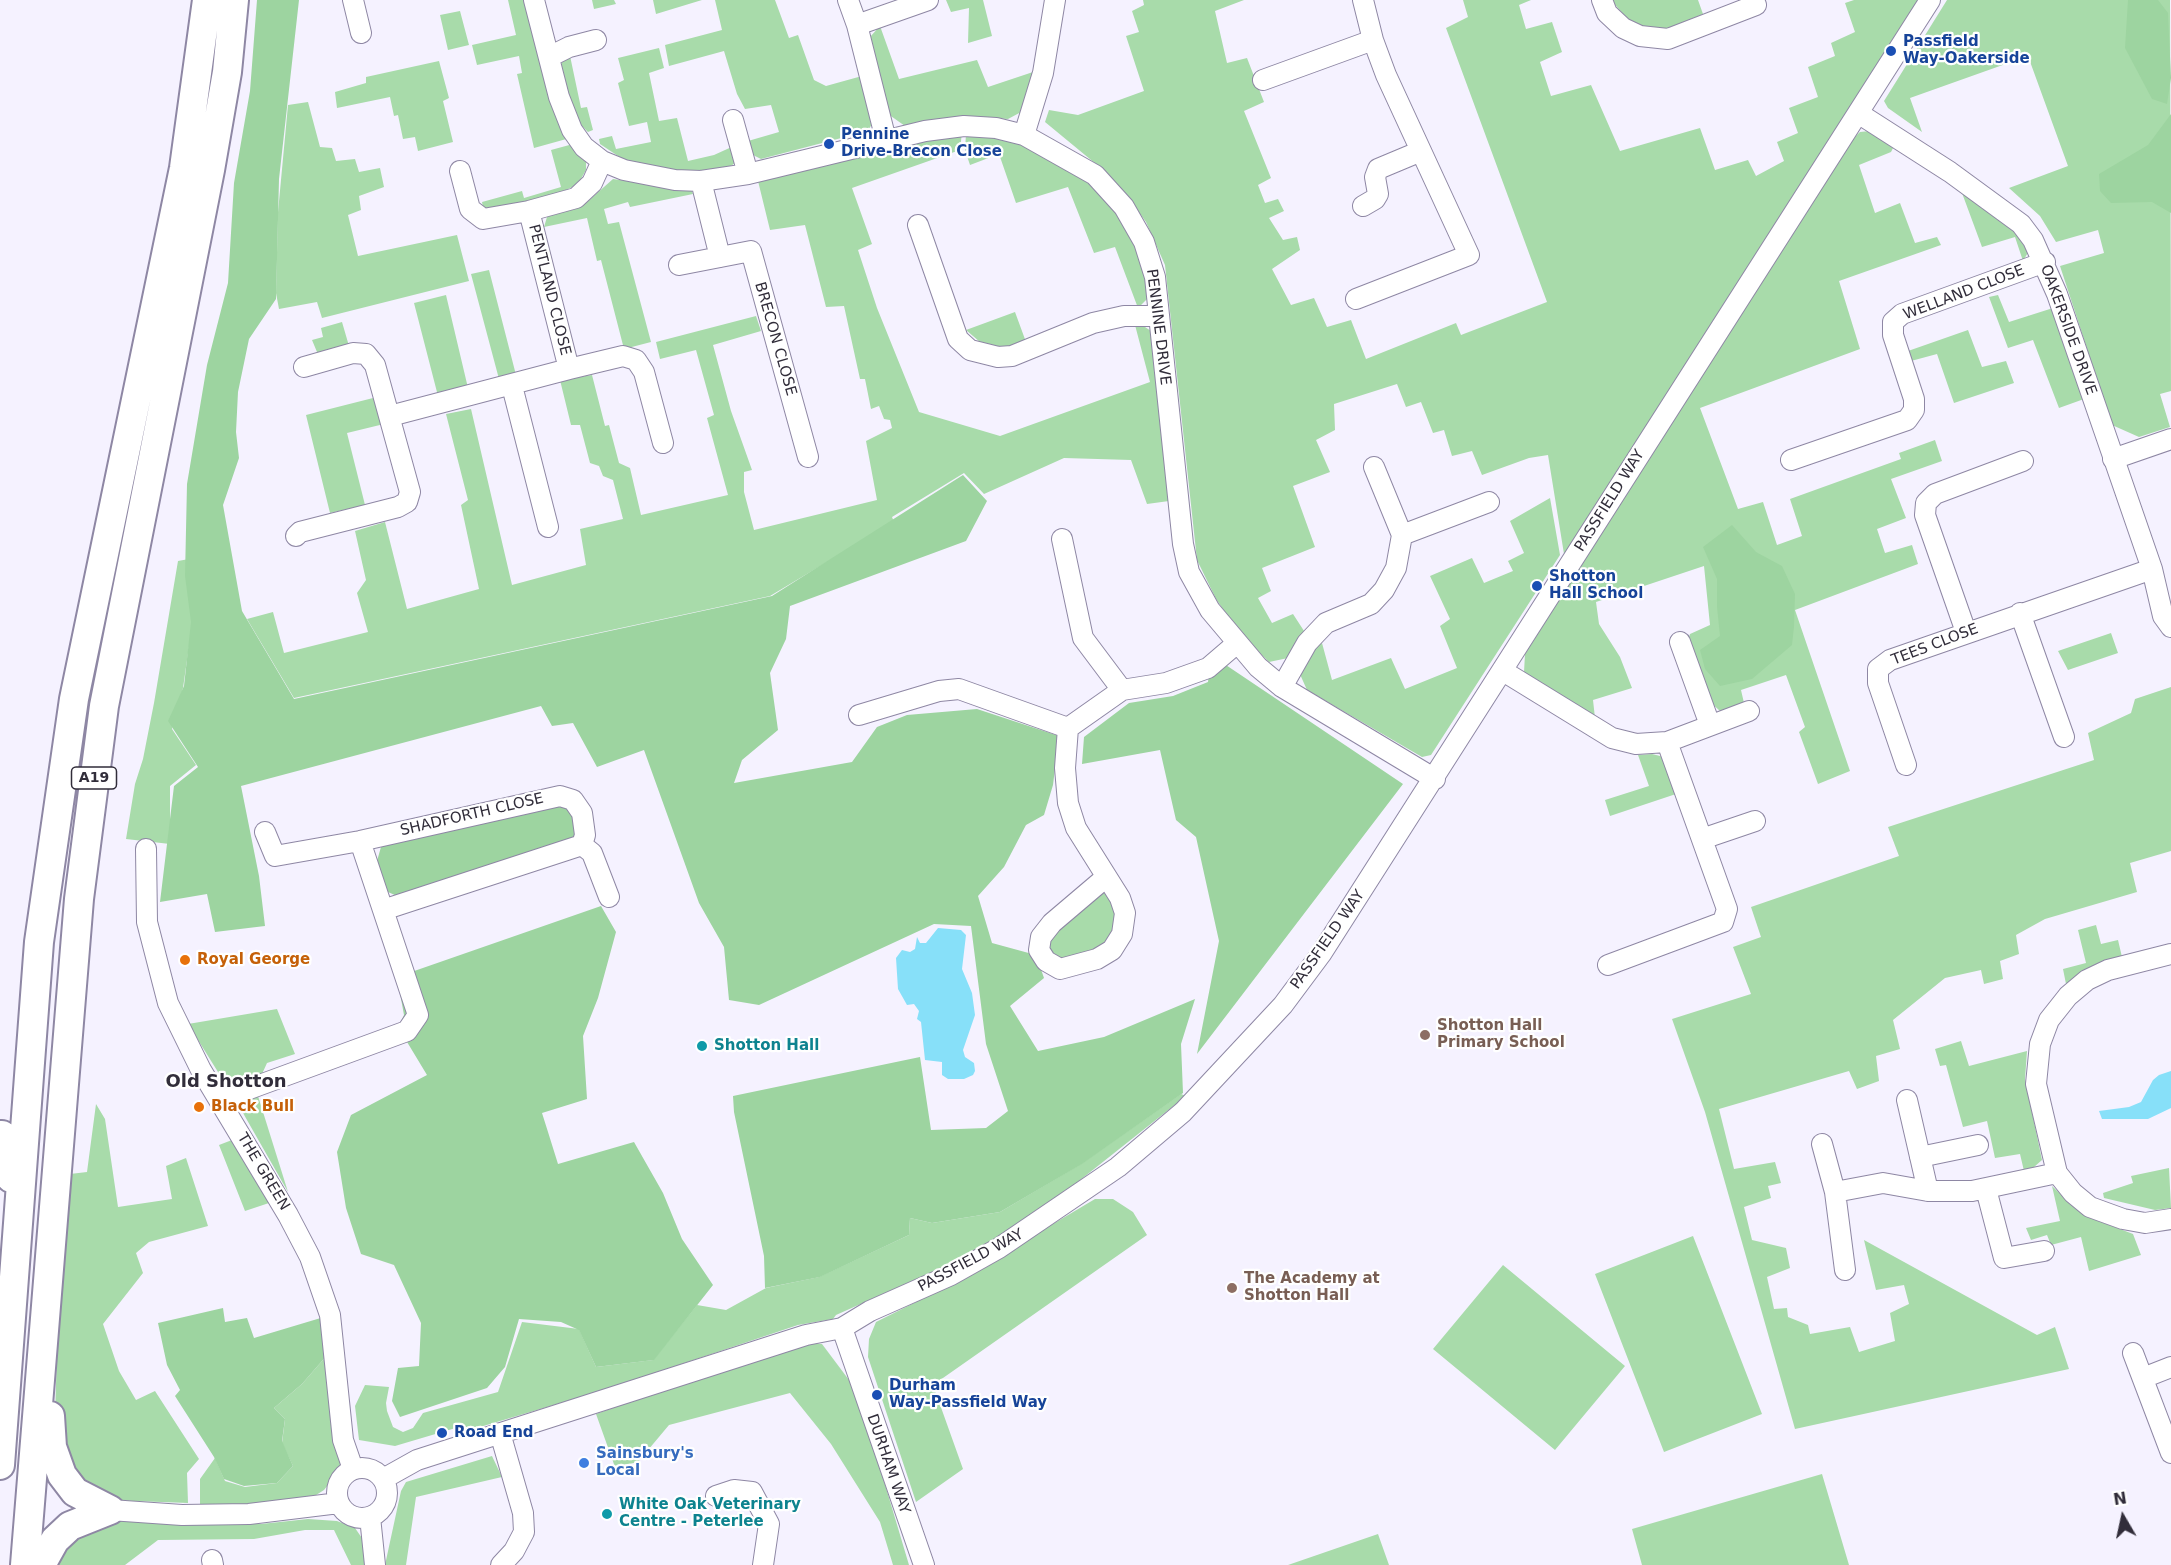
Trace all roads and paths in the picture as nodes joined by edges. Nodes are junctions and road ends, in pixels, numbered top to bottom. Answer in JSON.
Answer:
{"nodes":[{"id":1,"x":207,"y":0,"type":"edge"},
{"id":2,"x":234,"y":0,"type":"edge"},
{"id":3,"x":352,"y":0,"type":"edge"},
{"id":4,"x":534,"y":0,"type":"edge"},
{"id":5,"x":848,"y":0,"type":"edge"},
{"id":6,"x":928,"y":0,"type":"edge"},
{"id":7,"x":1055,"y":0,"type":"edge"},
{"id":8,"x":1364,"y":0,"type":"edge"},
{"id":9,"x":1602,"y":0,"type":"edge"},
{"id":10,"x":1930,"y":0,"type":"edge"},
{"id":11,"x":1756,"y":5,"type":"dead end"},
{"id":12,"x":857,"y":25,"type":"junction"},
{"id":13,"x":361,"y":33,"type":"dead end"},
{"id":14,"x":596,"y":40,"type":"dead end"},
{"id":15,"x":1372,"y":40,"type":"junction"},
{"id":16,"x":549,"y":57,"type":"junction"},
{"id":17,"x":1263,"y":80,"type":"dead end"},
{"id":18,"x":1858,"y":113,"type":"junction"},
{"id":19,"x":733,"y":120,"type":"dead end"},
{"id":20,"x":1024,"y":135,"type":"junction"},
{"id":21,"x":886,"y":140,"type":"junction"},
{"id":22,"x":1421,"y":151,"type":"junction"},
{"id":23,"x":602,"y":161,"type":"junction"},
{"id":24,"x":460,"y":171,"type":"dead end"},
{"id":25,"x":748,"y":174,"type":"junction"},
{"id":26,"x":701,"y":181,"type":"junction"},
{"id":27,"x":1363,"y":206,"type":"dead end"},
{"id":28,"x":529,"y":212,"type":"junction"},
{"id":29,"x":918,"y":225,"type":"dead end"},
{"id":30,"x":720,"y":257,"type":"junction"},
{"id":31,"x":2045,"y":262,"type":"junction"},
{"id":32,"x":679,"y":266,"type":"dead end"},
{"id":33,"x":1356,"y":299,"type":"dead end"},
{"id":34,"x":1158,"y":316,"type":"junction"},
{"id":35,"x":304,"y":367,"type":"dead end"},
{"id":36,"x":569,"y":369,"type":"junction"},
{"id":37,"x":512,"y":386,"type":"junction"},
{"id":38,"x":390,"y":416,"type":"junction"},
{"id":39,"x":2171,"y":439,"type":"edge"},
{"id":40,"x":663,"y":443,"type":"dead end"},
{"id":41,"x":808,"y":457,"type":"dead end"},
{"id":42,"x":2114,"y":459,"type":"junction"},
{"id":43,"x":1791,"y":460,"type":"dead end"},
{"id":44,"x":2023,"y":461,"type":"dead end"},
{"id":45,"x":1374,"y":466,"type":"dead end"},
{"id":46,"x":1489,"y":502,"type":"dead end"},
{"id":47,"x":548,"y":527,"type":"dead end"},
{"id":48,"x":1402,"y":535,"type":"junction"},
{"id":49,"x":296,"y":536,"type":"dead end"},
{"id":50,"x":1062,"y":539,"type":"dead end"},
{"id":51,"x":2152,"y":569,"type":"junction"},
{"id":52,"x":2020,"y":614,"type":"junction"},
{"id":53,"x":2171,"y":627,"type":"edge"},
{"id":54,"x":1966,"y":632,"type":"junction"},
{"id":55,"x":1680,"y":642,"type":"dead end"},
{"id":56,"x":1236,"y":644,"type":"junction"},
{"id":57,"x":1503,"y":671,"type":"junction"},
{"id":58,"x":1282,"y":687,"type":"junction"},
{"id":59,"x":1122,"y":690,"type":"junction"},
{"id":60,"x":1749,"y":711,"type":"dead end"},
{"id":61,"x":859,"y":715,"type":"dead end"},
{"id":62,"x":1710,"y":725,"type":"junction"},
{"id":63,"x":1068,"y":728,"type":"junction"},
{"id":64,"x":2064,"y":737,"type":"dead end"},
{"id":65,"x":1667,"y":742,"type":"junction"},
{"id":66,"x":1906,"y":765,"type":"dead end"},
{"id":67,"x":1435,"y":779,"type":"junction"},
{"id":68,"x":1755,"y":821,"type":"dead end"},
{"id":69,"x":265,"y":832,"type":"dead end"},
{"id":70,"x":1702,"y":839,"type":"junction"},
{"id":71,"x":360,"y":841,"type":"junction"},
{"id":72,"x":582,"y":845,"type":"junction"},
{"id":73,"x":146,"y":849,"type":"dead end"},
{"id":74,"x":1105,"y":878,"type":"junction"},
{"id":75,"x":609,"y":897,"type":"dead end"},
{"id":76,"x":383,"y":910,"type":"junction"},
{"id":77,"x":2171,"y":954,"type":"edge"},
{"id":78,"x":1608,"y":965,"type":"dead end"},
{"id":79,"x":219,"y":1100,"type":"junction"},
{"id":80,"x":1907,"y":1100,"type":"dead end"},
{"id":81,"x":1,"y":1134,"type":"edge"},
{"id":82,"x":1822,"y":1144,"type":"dead end"},
{"id":83,"x":1978,"y":1145,"type":"dead end"},
{"id":84,"x":1920,"y":1157,"type":"junction"},
{"id":85,"x":2057,"y":1173,"type":"junction"},
{"id":86,"x":1986,"y":1189,"type":"junction"},
{"id":87,"x":1928,"y":1191,"type":"junction"},
{"id":88,"x":1835,"y":1192,"type":"junction"},
{"id":89,"x":2171,"y":1219,"type":"edge"},
{"id":90,"x":2044,"y":1251,"type":"dead end"},
{"id":91,"x":16,"y":1261,"type":"junction"},
{"id":92,"x":1845,"y":1270,"type":"dead end"},
{"id":93,"x":50,"y":1276,"type":"junction"},
{"id":94,"x":842,"y":1328,"type":"junction"},
{"id":95,"x":2133,"y":1353,"type":"dead end"},
{"id":96,"x":2171,"y":1367,"type":"edge"},
{"id":97,"x":2142,"y":1378,"type":"junction"},
{"id":98,"x":500,"y":1433,"type":"junction"},
{"id":99,"x":2171,"y":1452,"type":"edge"},
{"id":100,"x":0,"y":1465,"type":"edge"},
{"id":101,"x":353,"y":1469,"type":"junction"},
{"id":102,"x":383,"y":1479,"type":"junction"},
{"id":103,"x":716,"y":1496,"type":"dead end"},
{"id":104,"x":339,"y":1503,"type":"junction"},
{"id":105,"x":110,"y":1510,"type":"junction"},
{"id":106,"x":370,"y":1517,"type":"junction"},
{"id":107,"x":25,"y":1565,"type":"edge"},
{"id":108,"x":41,"y":1565,"type":"edge"},
{"id":109,"x":375,"y":1565,"type":"edge"},
{"id":110,"x":501,"y":1565,"type":"edge"},
{"id":111,"x":764,"y":1565,"type":"edge"},
{"id":112,"x":924,"y":1565,"type":"edge"}],
"edges":[{"from":1,"to":91,"type":"highway","number":"A19"},
{"from":2,"to":93,"type":"highway","number":"A19"},
{"from":3,"to":13,"type":"street"},
{"from":4,"to":16,"type":"street","name":"PENNINE DRIVE"},
{"from":5,"to":12,"type":"street"},
{"from":6,"to":12,"type":"street"},
{"from":7,"to":20,"type":"street"},
{"from":8,"to":15,"type":"street"},
{"from":9,"to":11,"type":"street"},
{"from":10,"to":18,"type":"street","name":"PASSFIELD WAY"},
{"from":12,"to":21,"type":"street"},
{"from":14,"to":16,"type":"street"},
{"from":15,"to":17,"type":"street"},
{"from":15,"to":22,"type":"street"},
{"from":16,"to":23,"type":"street","name":"PENNINE DRIVE"},
{"from":18,"to":31,"type":"street","name":"OAKERSIDE DRIVE"},
{"from":18,"to":57,"type":"street","name":"PASSFIELD WAY"},
{"from":19,"to":25,"type":"street"},
{"from":20,"to":21,"type":"street","name":"PENNINE DRIVE"},
{"from":20,"to":34,"type":"street","name":"PENNINE DRIVE"},
{"from":21,"to":25,"type":"street","name":"PENNINE DRIVE"},
{"from":22,"to":27,"type":"street"},
{"from":22,"to":33,"type":"street"},
{"from":23,"to":26,"type":"street","name":"PENNINE DRIVE"},
{"from":23,"to":28,"type":"street","name":"PENTLAND CLOSE"},
{"from":24,"to":28,"type":"street","name":"PENTLAND CLOSE"},
{"from":25,"to":26,"type":"street","name":"PENNINE DRIVE"},
{"from":26,"to":30,"type":"street"},
{"from":28,"to":36,"type":"street","name":"PENTLAND CLOSE"},
{"from":29,"to":34,"type":"street"},
{"from":30,"to":32,"type":"street","name":"BRECON CLOSE"},
{"from":30,"to":41,"type":"street","name":"BRECON CLOSE"},
{"from":31,"to":42,"type":"street","name":"OAKERSIDE DRIVE"},
{"from":31,"to":43,"type":"street","name":"WELLAND CLOSE"},
{"from":34,"to":56,"type":"street","name":"PENNINE DRIVE"},
{"from":35,"to":38,"type":"street"},
{"from":36,"to":37,"type":"street","name":"PENTLAND CLOSE"},
{"from":36,"to":40,"type":"street","name":"PENTLAND CLOSE"},
{"from":37,"to":38,"type":"street","name":"PENTLAND CLOSE"},
{"from":37,"to":47,"type":"street"},
{"from":38,"to":49,"type":"street"},
{"from":39,"to":42,"type":"street"},
{"from":42,"to":51,"type":"street","name":"OAKERSIDE DRIVE"},
{"from":44,"to":54,"type":"street"},
{"from":45,"to":48,"type":"street"},
{"from":46,"to":48,"type":"street"},
{"from":48,"to":58,"type":"street"},
{"from":50,"to":59,"type":"street"},
{"from":51,"to":52,"type":"street","name":"TEES CLOSE"},
{"from":51,"to":53,"type":"street","name":"OAKERSIDE DRIVE"},
{"from":52,"to":54,"type":"street","name":"TEES CLOSE"},
{"from":52,"to":64,"type":"street"},
{"from":54,"to":66,"type":"street","name":"TEES CLOSE"},
{"from":55,"to":62,"type":"street"},
{"from":56,"to":58,"type":"street","name":"PENNINE DRIVE"},
{"from":56,"to":59,"type":"street"},
{"from":57,"to":65,"type":"street"},
{"from":57,"to":67,"type":"street","name":"PASSFIELD WAY"},
{"from":58,"to":67,"type":"street","name":"PENNINE DRIVE"},
{"from":59,"to":63,"type":"street"},
{"from":60,"to":62,"type":"street"},
{"from":61,"to":63,"type":"street"},
{"from":62,"to":65,"type":"street"},
{"from":63,"to":74,"type":"street"},
{"from":65,"to":70,"type":"street"},
{"from":67,"to":94,"type":"street","name":"PASSFIELD WAY"},
{"from":68,"to":70,"type":"street"},
{"from":69,"to":71,"type":"street","name":"SHADFORTH CLOSE"},
{"from":70,"to":78,"type":"street"},
{"from":71,"to":72,"type":"street","name":"SHADFORTH CLOSE"},
{"from":71,"to":76,"type":"street"},
{"from":72,"to":75,"type":"street"},
{"from":72,"to":76,"type":"street"},
{"from":73,"to":79,"type":"street","name":"THE GREEN"},
{"from":74,"to":74,"type":"street"},
{"from":76,"to":79,"type":"street"},
{"from":77,"to":85,"type":"street"},
{"from":79,"to":101,"type":"street","name":"THE GREEN"},
{"from":80,"to":84,"type":"street"},
{"from":81,"to":91,"type":"highway"},
{"from":82,"to":88,"type":"street"},
{"from":83,"to":84,"type":"street"},
{"from":84,"to":87,"type":"street"},
{"from":85,"to":86,"type":"street"},
{"from":85,"to":89,"type":"street"},
{"from":86,"to":87,"type":"street"},
{"from":86,"to":90,"type":"street"},
{"from":87,"to":88,"type":"street"},
{"from":88,"to":92,"type":"street"},
{"from":91,"to":100,"type":"highway","number":"A19"},
{"from":93,"to":105,"type":"highway"},
{"from":93,"to":107,"type":"highway","number":"A19"},
{"from":94,"to":98,"type":"street","name":"PASSFIELD WAY"},
{"from":94,"to":112,"type":"street","name":"DURHAM WAY"},
{"from":95,"to":97,"type":"street"},
{"from":96,"to":97,"type":"street"},
{"from":97,"to":99,"type":"street"},
{"from":98,"to":102,"type":"street","name":"PASSFIELD WAY"},
{"from":98,"to":110,"type":"street"},
{"from":101,"to":102,"type":"street"},
{"from":101,"to":104,"type":"street"},
{"from":102,"to":106,"type":"street"},
{"from":103,"to":111,"type":"street"},
{"from":104,"to":105,"type":"street"},
{"from":104,"to":106,"type":"street"},
{"from":105,"to":108,"type":"highway"},
{"from":106,"to":109,"type":"street"}]}
